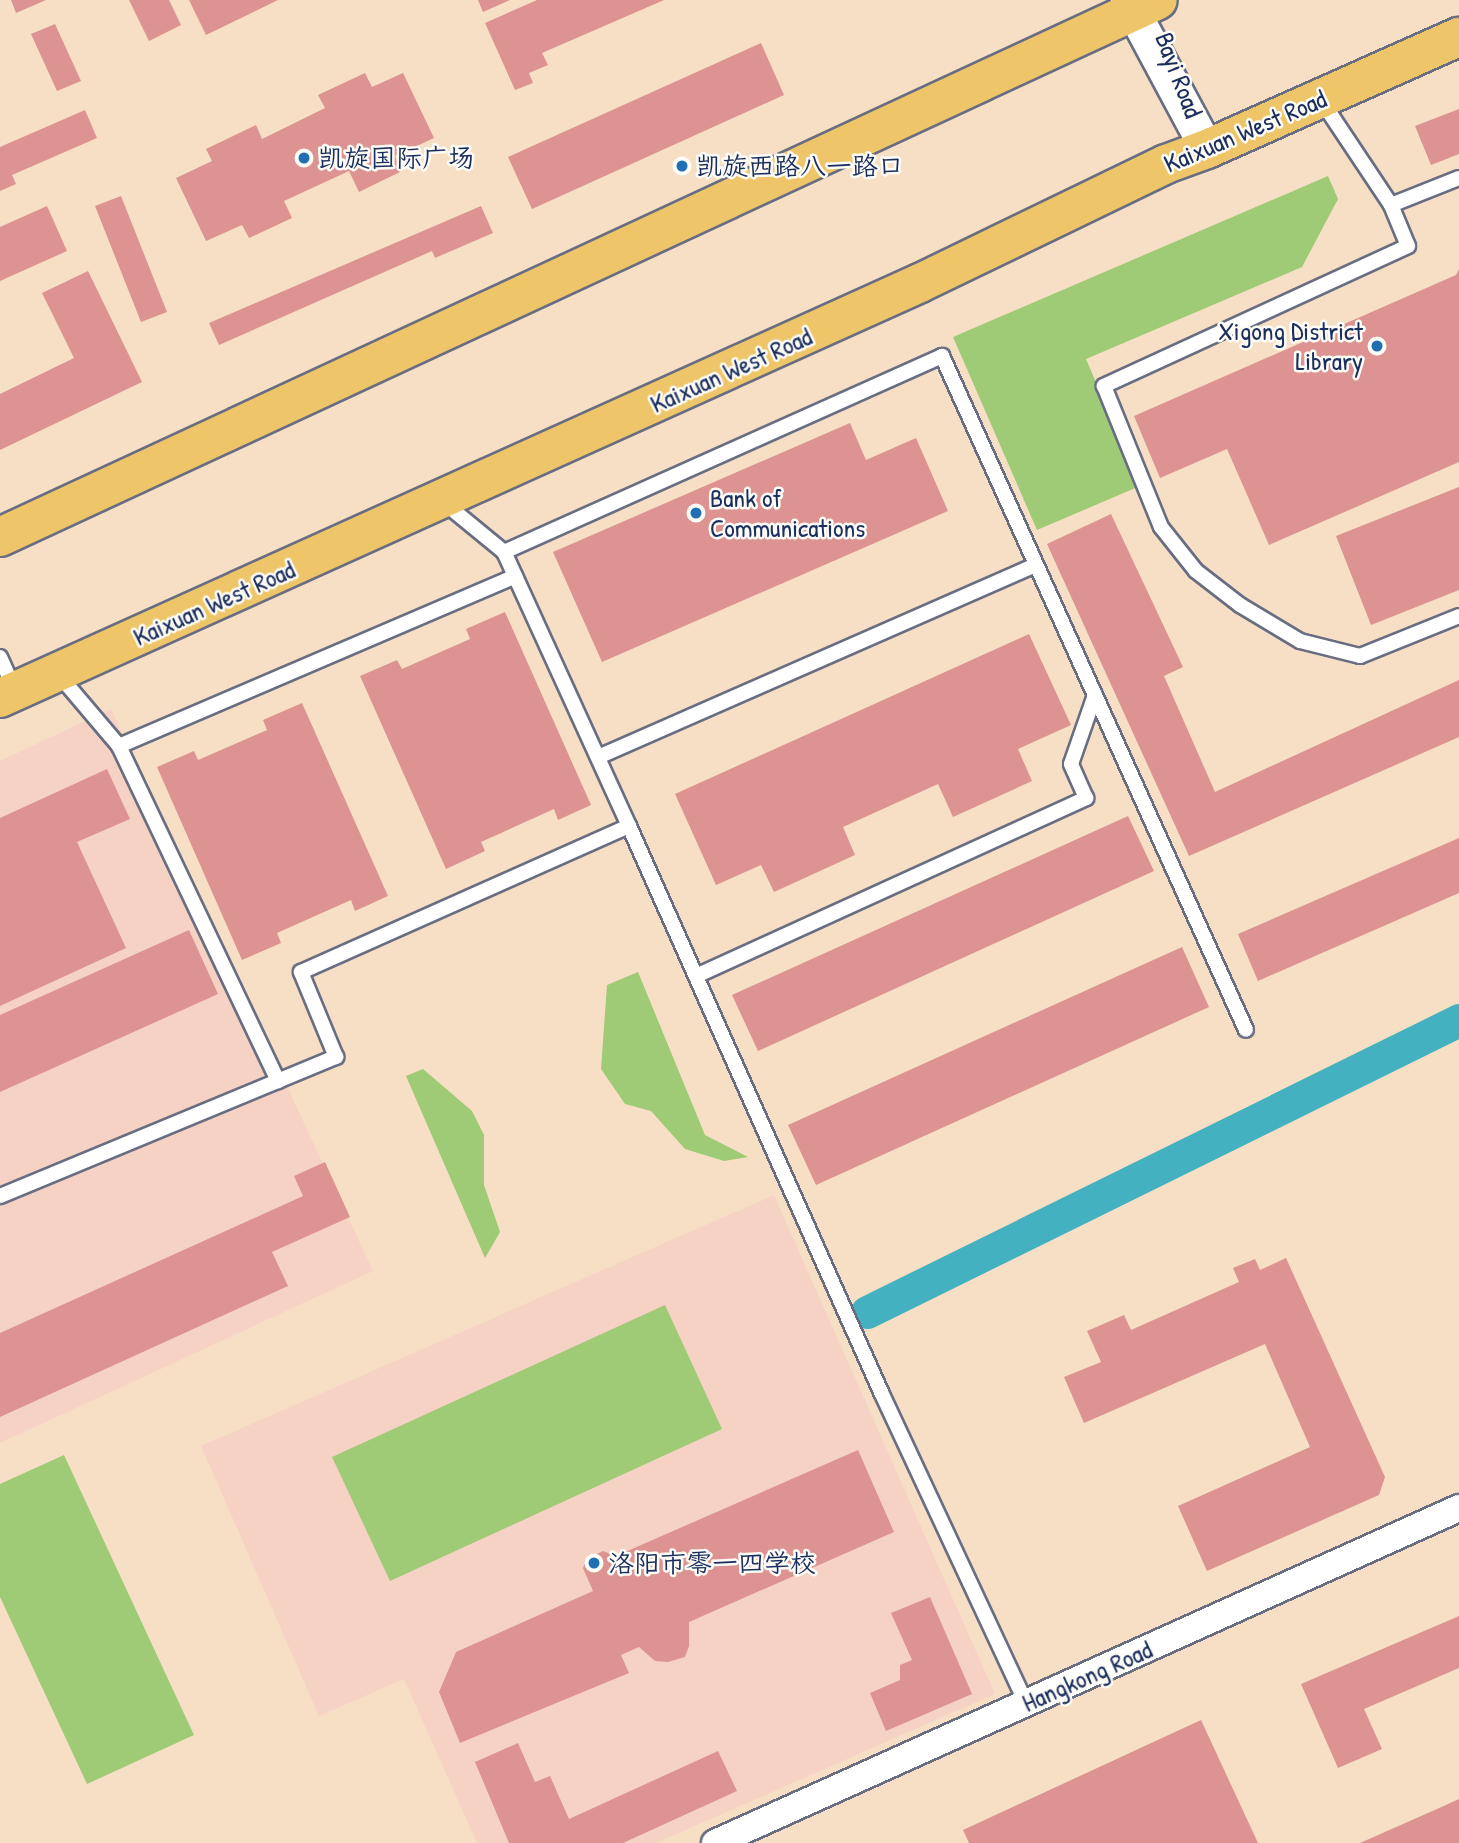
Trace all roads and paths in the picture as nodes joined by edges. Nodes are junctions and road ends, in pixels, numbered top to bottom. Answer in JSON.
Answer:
{"nodes":[{"id":1,"x":1144,"y":3,"type":"edge"},
{"id":2,"x":1459,"y":37,"type":"edge"},
{"id":3,"x":1321,"y":99,"type":"junction"},
{"id":4,"x":1207,"y":149,"type":"junction"},
{"id":5,"x":1459,"y":178,"type":"edge"},
{"id":6,"x":1391,"y":205,"type":"junction"},
{"id":7,"x":442,"y":501,"type":"junction"},
{"id":8,"x":0,"y":537,"type":"edge"},
{"id":9,"x":504,"y":552,"type":"junction"},
{"id":10,"x":1036,"y":565,"type":"junction"},
{"id":11,"x":515,"y":576,"type":"junction"},
{"id":12,"x":1459,"y":616,"type":"edge"},
{"id":13,"x":0,"y":657,"type":"edge"},
{"id":14,"x":57,"y":673,"type":"junction"},
{"id":15,"x":8,"y":695,"type":"edge"},
{"id":16,"x":1095,"y":695,"type":"junction"},
{"id":17,"x":119,"y":746,"type":"junction"},
{"id":18,"x":598,"y":757,"type":"junction"},
{"id":19,"x":629,"y":826,"type":"junction"},
{"id":20,"x":696,"y":976,"type":"junction"},
{"id":21,"x":1246,"y":1030,"type":"dead end"},
{"id":22,"x":278,"y":1081,"type":"junction"},
{"id":23,"x":0,"y":1196,"type":"edge"},
{"id":24,"x":1459,"y":1508,"type":"edge"},
{"id":25,"x":1026,"y":1703,"type":"junction"},
{"id":26,"x":715,"y":1843,"type":"edge"}],
"edges":[{"from":1,"to":4,"type":"street","name":"Bayi Road"},
{"from":1,"to":8,"type":"main road"},
{"from":2,"to":3,"type":"main road","name":"Kaixuan West Road"},
{"from":3,"to":4,"type":"main road","name":"Kaixuan West Road"},
{"from":3,"to":6,"type":"lane"},
{"from":4,"to":7,"type":"main road","name":"Kaixuan West Road"},
{"from":5,"to":6,"type":"lane"},
{"from":6,"to":12,"type":"lane"},
{"from":7,"to":9,"type":"lane"},
{"from":7,"to":14,"type":"main road","name":"Kaixuan West Road"},
{"from":9,"to":10,"type":"lane"},
{"from":9,"to":11,"type":"lane"},
{"from":10,"to":16,"type":"lane"},
{"from":10,"to":18,"type":"lane"},
{"from":11,"to":17,"type":"lane"},
{"from":11,"to":18,"type":"lane"},
{"from":13,"to":15,"type":"lane"},
{"from":14,"to":15,"type":"main road","name":"Kaixuan West Road"},
{"from":14,"to":17,"type":"lane"},
{"from":16,"to":20,"type":"lane"},
{"from":16,"to":21,"type":"lane"},
{"from":17,"to":22,"type":"lane"},
{"from":18,"to":19,"type":"lane"},
{"from":19,"to":20,"type":"lane"},
{"from":19,"to":22,"type":"lane"},
{"from":20,"to":25,"type":"lane"},
{"from":22,"to":23,"type":"lane"},
{"from":24,"to":25,"type":"street","name":"Hangkong Road"},
{"from":25,"to":26,"type":"street","name":"Hangkong Road"}]}
